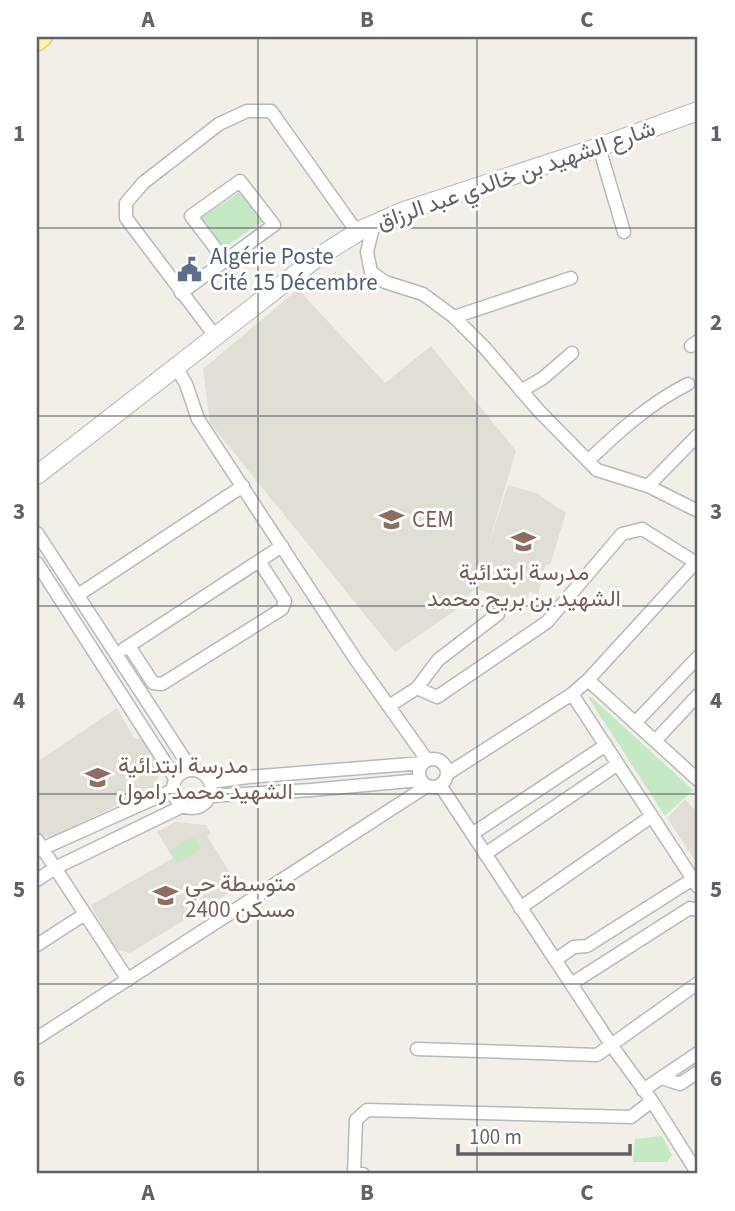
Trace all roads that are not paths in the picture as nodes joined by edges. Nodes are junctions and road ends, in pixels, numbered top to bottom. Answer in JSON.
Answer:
{"nodes":[{"id":1,"x":42,"y":37,"type":"edge"},
{"id":2,"x":37,"y":41,"type":"edge"},
{"id":3,"x":698,"y":111,"type":"edge"},
{"id":4,"x":599,"y":147,"type":"junction"},
{"id":5,"x":374,"y":223,"type":"junction"},
{"id":6,"x":357,"y":232,"type":"junction"},
{"id":7,"x":624,"y":232,"type":"dead end"},
{"id":8,"x":225,"y":261,"type":"junction"},
{"id":9,"x":570,"y":278,"type":"dead end"},
{"id":10,"x":181,"y":293,"type":"junction"},
{"id":11,"x":454,"y":317,"type":"junction"},
{"id":12,"x":215,"y":336,"type":"junction"},
{"id":13,"x":572,"y":353,"type":"dead end"},
{"id":14,"x":176,"y":367,"type":"junction"},
{"id":15,"x":688,"y":384,"type":"dead end"},
{"id":16,"x":521,"y":391,"type":"junction"},
{"id":17,"x":698,"y":435,"type":"edge"},
{"id":18,"x":588,"y":461,"type":"junction"},
{"id":19,"x":37,"y":475,"type":"edge"},
{"id":20,"x":243,"y":486,"type":"junction"},
{"id":21,"x":648,"y":486,"type":"junction"},
{"id":22,"x":698,"y":511,"type":"edge"},
{"id":23,"x":37,"y":533,"type":"edge"},
{"id":24,"x":282,"y":546,"type":"junction"},
{"id":25,"x":259,"y":561,"type":"junction"},
{"id":26,"x":37,"y":563,"type":"edge"},
{"id":27,"x":696,"y":563,"type":"edge"},
{"id":28,"x":78,"y":595,"type":"junction"},
{"id":29,"x":498,"y":614,"type":"dead end"},
{"id":30,"x":129,"y":646,"type":"junction"},
{"id":31,"x":116,"y":654,"type":"junction"},
{"id":32,"x":698,"y":657,"type":"edge"},
{"id":33,"x":588,"y":680,"type":"junction"},
{"id":34,"x":417,"y":688,"type":"junction"},
{"id":35,"x":572,"y":694,"type":"junction"},
{"id":36,"x":698,"y":695,"type":"edge"},
{"id":37,"x":389,"y":706,"type":"junction"},
{"id":38,"x":635,"y":723,"type":"junction"},
{"id":39,"x":655,"y":741,"type":"junction"},
{"id":40,"x":606,"y":745,"type":"junction"},
{"id":41,"x":425,"y":762,"type":"junction"},
{"id":42,"x":618,"y":764,"type":"junction"},
{"id":43,"x":191,"y":769,"type":"junction"},
{"id":44,"x":447,"y":774,"type":"junction"},
{"id":45,"x":698,"y":778,"type":"edge"},
{"id":46,"x":174,"y":784,"type":"junction"},
{"id":47,"x":429,"y":784,"type":"junction"},
{"id":48,"x":210,"y":789,"type":"junction"},
{"id":49,"x":183,"y":806,"type":"junction"},
{"id":50,"x":652,"y":816,"type":"junction"},
{"id":51,"x":472,"y":834,"type":"junction"},
{"id":52,"x":38,"y":847,"type":"edge"},
{"id":53,"x":485,"y":854,"type":"junction"},
{"id":54,"x":55,"y":868,"type":"junction"},
{"id":55,"x":37,"y":880,"type":"edge"},
{"id":56,"x":696,"y":883,"type":"edge"},
{"id":57,"x":520,"y":908,"type":"junction"},
{"id":58,"x":698,"y":910,"type":"edge"},
{"id":59,"x":85,"y":914,"type":"junction"},
{"id":60,"x":37,"y":945,"type":"edge"},
{"id":61,"x":555,"y":960,"type":"junction"},
{"id":62,"x":128,"y":980,"type":"junction"},
{"id":63,"x":698,"y":982,"type":"edge"},
{"id":64,"x":571,"y":984,"type":"junction"},
{"id":65,"x":37,"y":1038,"type":"edge"},
{"id":66,"x":612,"y":1046,"type":"junction"},
{"id":67,"x":417,"y":1049,"type":"dead end"},
{"id":68,"x":698,"y":1054,"type":"edge"},
{"id":69,"x":698,"y":1072,"type":"edge"},
{"id":70,"x":662,"y":1078,"type":"junction"},
{"id":71,"x":643,"y":1090,"type":"junction"},
{"id":72,"x":652,"y":1101,"type":"junction"},
{"id":73,"x":363,"y":1174,"type":"edge"},
{"id":74,"x":698,"y":1174,"type":"edge"}],
"edges":[{"from":1,"to":2,"type":"main road"},
{"from":3,"to":4,"type":"main road","name":"شارع الشهيد بن خالدي عبد الرزاق"},
{"from":4,"to":5,"type":"main road","name":"شارع الشهيد بن خالدي عبد الرزاق"},
{"from":4,"to":7,"type":"street"},
{"from":5,"to":6,"type":"main road","name":"شارع الشهيد بن خالدي عبد الرزاق"},
{"from":5,"to":11,"type":"street"},
{"from":6,"to":10,"type":"street"},
{"from":6,"to":12,"type":"main road","name":"شارع الشهيد بن خالدي عبد الرزاق"},
{"from":8,"to":8,"type":"street"},
{"from":8,"to":10,"type":"street"},
{"from":9,"to":11,"type":"street"},
{"from":10,"to":12,"type":"street"},
{"from":11,"to":16,"type":"street"},
{"from":12,"to":14,"type":"main road","name":"شارع الشهيد بن خالدي عبد الرزاق"},
{"from":13,"to":16,"type":"street"},
{"from":14,"to":19,"type":"main road","name":"شارع الشهيد بن خالدي عبد الرزاق"},
{"from":14,"to":20,"type":"street"},
{"from":15,"to":18,"type":"street"},
{"from":16,"to":18,"type":"street"},
{"from":17,"to":21,"type":"street"},
{"from":18,"to":21,"type":"street"},
{"from":20,"to":24,"type":"street"},
{"from":20,"to":28,"type":"street"},
{"from":21,"to":22,"type":"street"},
{"from":23,"to":28,"type":"street"},
{"from":24,"to":25,"type":"street"},
{"from":24,"to":37,"type":"street"},
{"from":25,"to":30,"type":"street"},
{"from":25,"to":30,"type":"street"},
{"from":26,"to":46,"type":"street"},
{"from":27,"to":33,"type":"street"},
{"from":27,"to":34,"type":"street"},
{"from":28,"to":31,"type":"street"},
{"from":29,"to":34,"type":"street"},
{"from":30,"to":31,"type":"street"},
{"from":31,"to":43,"type":"street"},
{"from":32,"to":38,"type":"street"},
{"from":33,"to":35,"type":"street"},
{"from":33,"to":38,"type":"street"},
{"from":34,"to":37,"type":"street"},
{"from":35,"to":40,"type":"street"},
{"from":35,"to":44,"type":"street"},
{"from":36,"to":39,"type":"street"},
{"from":37,"to":41,"type":"street"},
{"from":38,"to":39,"type":"street"},
{"from":39,"to":45,"type":"street"},
{"from":40,"to":42,"type":"street"},
{"from":40,"to":51,"type":"street"},
{"from":41,"to":44,"type":"street"},
{"from":41,"to":47,"type":"street"},
{"from":41,"to":48,"type":"street"},
{"from":42,"to":50,"type":"street"},
{"from":42,"to":53,"type":"street"},
{"from":43,"to":46,"type":"street"},
{"from":43,"to":48,"type":"street"},
{"from":44,"to":47,"type":"street"},
{"from":46,"to":49,"type":"street"},
{"from":46,"to":52,"type":"street"},
{"from":47,"to":48,"type":"street"},
{"from":47,"to":51,"type":"street"},
{"from":47,"to":62,"type":"street"},
{"from":48,"to":49,"type":"street"},
{"from":49,"to":54,"type":"street"},
{"from":50,"to":56,"type":"street"},
{"from":50,"to":57,"type":"street"},
{"from":51,"to":53,"type":"street"},
{"from":52,"to":54,"type":"street"},
{"from":53,"to":57,"type":"street"},
{"from":54,"to":55,"type":"street"},
{"from":54,"to":59,"type":"street"},
{"from":56,"to":61,"type":"street"},
{"from":57,"to":61,"type":"street"},
{"from":58,"to":64,"type":"street"},
{"from":59,"to":60,"type":"street"},
{"from":59,"to":62,"type":"street"},
{"from":61,"to":64,"type":"street"},
{"from":62,"to":65,"type":"street"},
{"from":63,"to":66,"type":"street"},
{"from":64,"to":66,"type":"street"},
{"from":66,"to":67,"type":"street"},
{"from":66,"to":71,"type":"street"},
{"from":68,"to":70,"type":"street"},
{"from":69,"to":70,"type":"street"},
{"from":70,"to":71,"type":"street"},
{"from":71,"to":72,"type":"street"},
{"from":72,"to":73,"type":"street"},
{"from":72,"to":74,"type":"street"}]}
